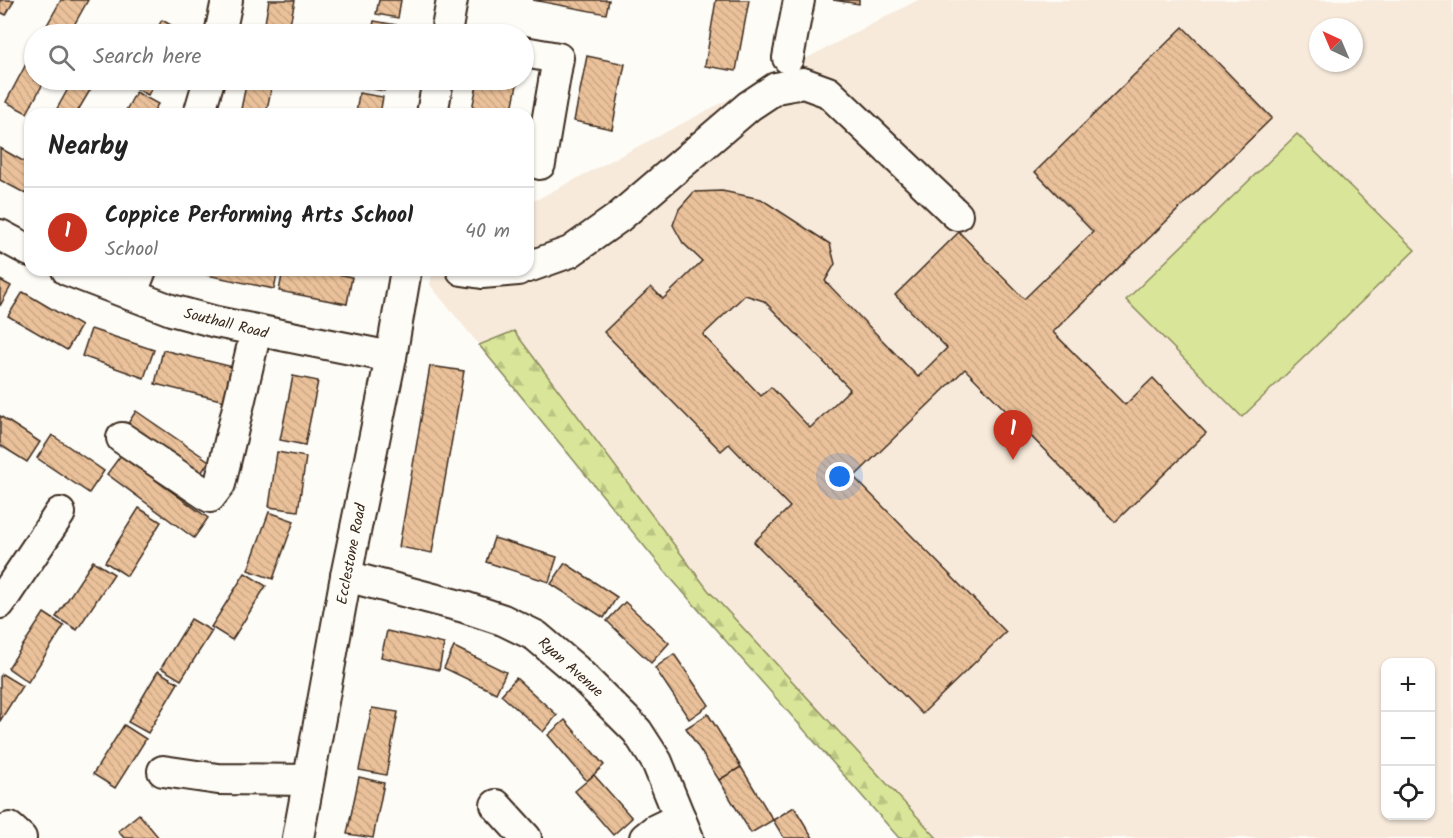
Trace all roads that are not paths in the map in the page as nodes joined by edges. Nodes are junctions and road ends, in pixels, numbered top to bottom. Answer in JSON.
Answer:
{"nodes":[{"id":1,"x":227,"y":0,"type":"edge"},
{"id":2,"x":452,"y":0,"type":"edge"},
{"id":3,"x":799,"y":0,"type":"edge"},
{"id":4,"x":222,"y":24,"type":"edge"},
{"id":5,"x":448,"y":24,"type":"edge"},
{"id":6,"x":534,"y":54,"type":"edge"},
{"id":7,"x":788,"y":58,"type":"dead end"},
{"id":8,"x":206,"y":90,"type":"edge"},
{"id":9,"x":436,"y":90,"type":"edge"},
{"id":10,"x":201,"y":108,"type":"edge"},
{"id":11,"x":433,"y":108,"type":"edge"},
{"id":12,"x":540,"y":164,"type":"dead end"},
{"id":13,"x":957,"y":216,"type":"dead end"},
{"id":14,"x":0,"y":235,"type":"edge"},
{"id":15,"x":24,"y":248,"type":"edge"},
{"id":16,"x":534,"y":265,"type":"edge"},
{"id":17,"x":99,"y":276,"type":"edge"},
{"id":18,"x":405,"y":276,"type":"edge"},
{"id":19,"x":136,"y":283,"type":"edge"},
{"id":20,"x":256,"y":331,"type":"junction"},
{"id":21,"x":391,"y":357,"type":"junction"},
{"id":22,"x":122,"y":438,"type":"dead end"},
{"id":23,"x":60,"y":513,"type":"dead end"},
{"id":24,"x":346,"y":576,"type":"junction"},
{"id":25,"x":0,"y":603,"type":"edge"},
{"id":26,"x":163,"y":771,"type":"dead end"},
{"id":27,"x":308,"y":780,"type":"junction"},
{"id":28,"x":496,"y":806,"type":"dead end"},
{"id":29,"x":684,"y":828,"type":"edge"},
{"id":30,"x":298,"y":838,"type":"edge"},
{"id":31,"x":526,"y":838,"type":"edge"},
{"id":32,"x":645,"y":838,"type":"edge"}],
"edges":[{"from":1,"to":4,"type":"street"},
{"from":2,"to":5,"type":"street"},
{"from":3,"to":7,"type":"street"},
{"from":6,"to":12,"type":"street"},
{"from":8,"to":10,"type":"street"},
{"from":9,"to":11,"type":"street"},
{"from":13,"to":16,"type":"street"},
{"from":14,"to":15,"type":"street"},
{"from":17,"to":19,"type":"street","name":"Southall Road"},
{"from":18,"to":21,"type":"street","name":"Ecclestone Road"},
{"from":19,"to":20,"type":"street","name":"Southall Road"},
{"from":20,"to":21,"type":"street","name":"Southall Road"},
{"from":20,"to":22,"type":"street"},
{"from":21,"to":24,"type":"street","name":"Ecclestone Road"},
{"from":23,"to":25,"type":"street"},
{"from":24,"to":27,"type":"street","name":"Ecclestone Road"},
{"from":24,"to":29,"type":"street","name":"Ryan Avenue"},
{"from":26,"to":27,"type":"street"},
{"from":27,"to":30,"type":"street","name":"Ecclestone Road"},
{"from":28,"to":31,"type":"street"},
{"from":29,"to":32,"type":"street"}]}
